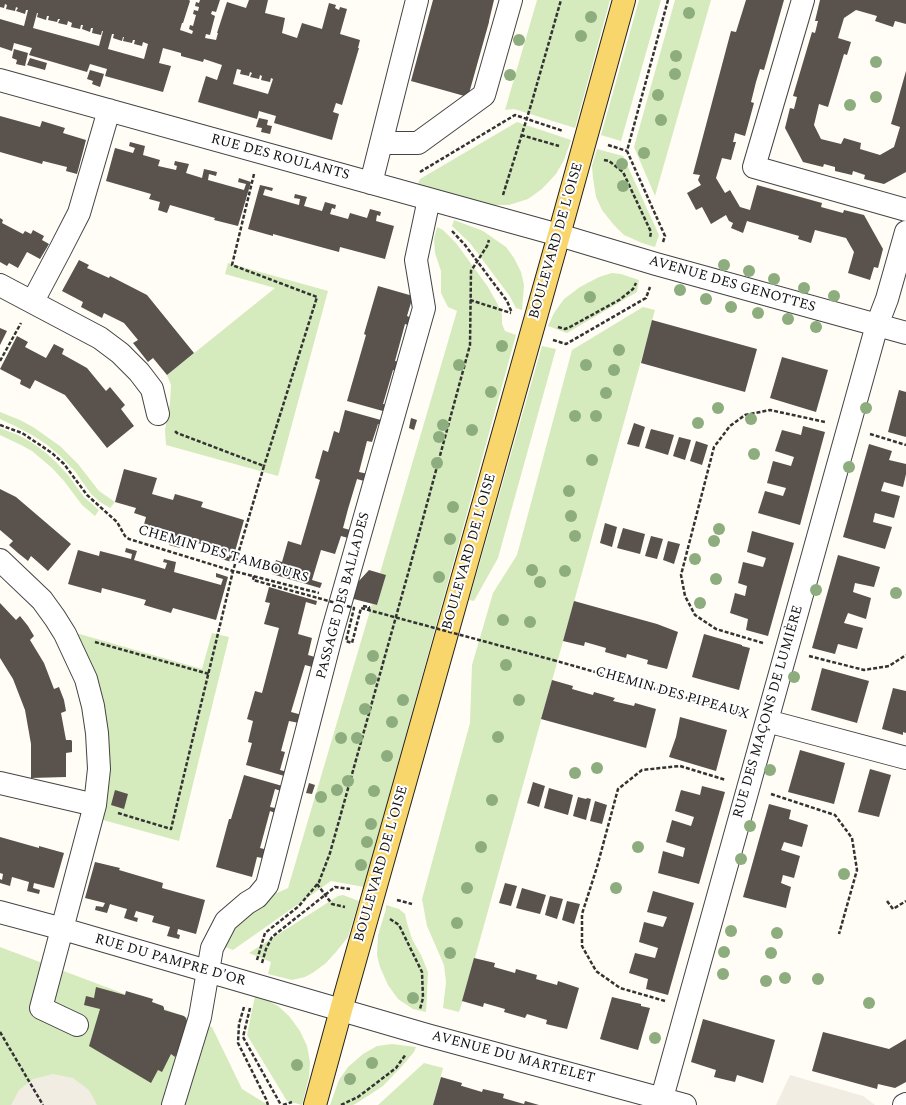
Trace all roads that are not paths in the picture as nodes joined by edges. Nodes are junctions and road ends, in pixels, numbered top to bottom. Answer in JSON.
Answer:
{"nodes":[{"id":1,"x":417,"y":0,"type":"edge"},
{"id":2,"x":510,"y":0,"type":"edge"},
{"id":3,"x":624,"y":0,"type":"edge"},
{"id":4,"x":803,"y":0,"type":"edge"},
{"id":5,"x":0,"y":80,"type":"edge"},
{"id":6,"x":109,"y":110,"type":"junction"},
{"id":7,"x":381,"y":143,"type":"junction"},
{"id":8,"x":370,"y":183,"type":"junction"},
{"id":9,"x":427,"y":207,"type":"junction"},
{"id":10,"x":906,"y":210,"type":"edge"},
{"id":11,"x":906,"y":232,"type":"edge"},
{"id":12,"x":559,"y":235,"type":"junction"},
{"id":13,"x":0,"y":285,"type":"edge"},
{"id":14,"x":32,"y":301,"type":"junction"},
{"id":15,"x":877,"y":325,"type":"junction"},
{"id":16,"x":906,"y":333,"type":"edge"},
{"id":17,"x":158,"y":414,"type":"road end"},
{"id":18,"x":0,"y":560,"type":"edge"},
{"id":19,"x":767,"y":721,"type":"junction"},
{"id":20,"x":906,"y":758,"type":"edge"},
{"id":21,"x":0,"y":783,"type":"edge"},
{"id":22,"x":95,"y":806,"type":"junction"},
{"id":23,"x":0,"y":912,"type":"edge"},
{"id":24,"x":63,"y":929,"type":"junction"},
{"id":25,"x":208,"y":972,"type":"junction"},
{"id":26,"x":340,"y":1010,"type":"junction"},
{"id":27,"x":78,"y":1025,"type":"dead end"},
{"id":28,"x":660,"y":1102,"type":"edge"},
{"id":29,"x":173,"y":1105,"type":"edge"},
{"id":30,"x":315,"y":1105,"type":"edge"},
{"id":31,"x":685,"y":1105,"type":"edge"}],
"edges":[{"from":1,"to":7,"type":"street"},
{"from":2,"to":7,"type":"street"},
{"from":3,"to":12,"type":"main road","name":"BOULEVARD DE L'OISE"},
{"from":4,"to":10,"type":"street"},
{"from":5,"to":6,"type":"street","name":"RUE DES ROULANTS"},
{"from":6,"to":8,"type":"street","name":"RUE DES ROULANTS"},
{"from":6,"to":14,"type":"street"},
{"from":7,"to":8,"type":"street"},
{"from":8,"to":9,"type":"street","name":"RUE DES ROULANTS"},
{"from":9,"to":12,"type":"street","name":"RUE DES ROULANTS"},
{"from":9,"to":25,"type":"street","name":"PASSAGE DES BALLADES"},
{"from":11,"to":15,"type":"street","name":"RUE DES MAÇONS DE LUMIÈRE"},
{"from":12,"to":15,"type":"street","name":"AVENUE DES GENOTTES"},
{"from":12,"to":26,"type":"main road","name":"BOULEVARD DE L'OISE"},
{"from":13,"to":14,"type":"street"},
{"from":14,"to":17,"type":"street"},
{"from":15,"to":16,"type":"street","name":"AVENUE DES GENOTTES"},
{"from":15,"to":19,"type":"street","name":"RUE DES MAÇONS DE LUMIÈRE"},
{"from":18,"to":22,"type":"street"},
{"from":19,"to":20,"type":"street","name":"CHEMIN DES PIPEAUX"},
{"from":19,"to":28,"type":"street","name":"RUE DES MAÇONS DE LUMIÈRE"},
{"from":21,"to":22,"type":"street"},
{"from":22,"to":24,"type":"street"},
{"from":23,"to":24,"type":"street","name":"RUE DU PAMPRE D'OR"},
{"from":24,"to":25,"type":"street","name":"RUE DU PAMPRE D'OR"},
{"from":24,"to":27,"type":"street"},
{"from":25,"to":26,"type":"street","name":"RUE DU PAMPRE D'OR"},
{"from":25,"to":29,"type":"street","name":"PASSAGE DES BALLADES"},
{"from":26,"to":28,"type":"street","name":"AVENUE DU MARTELET"},
{"from":26,"to":30,"type":"main road","name":"BOULEVARD DE L'OISE"},
{"from":28,"to":31,"type":"street","name":"AVENUE DU MARTELET"}]}
